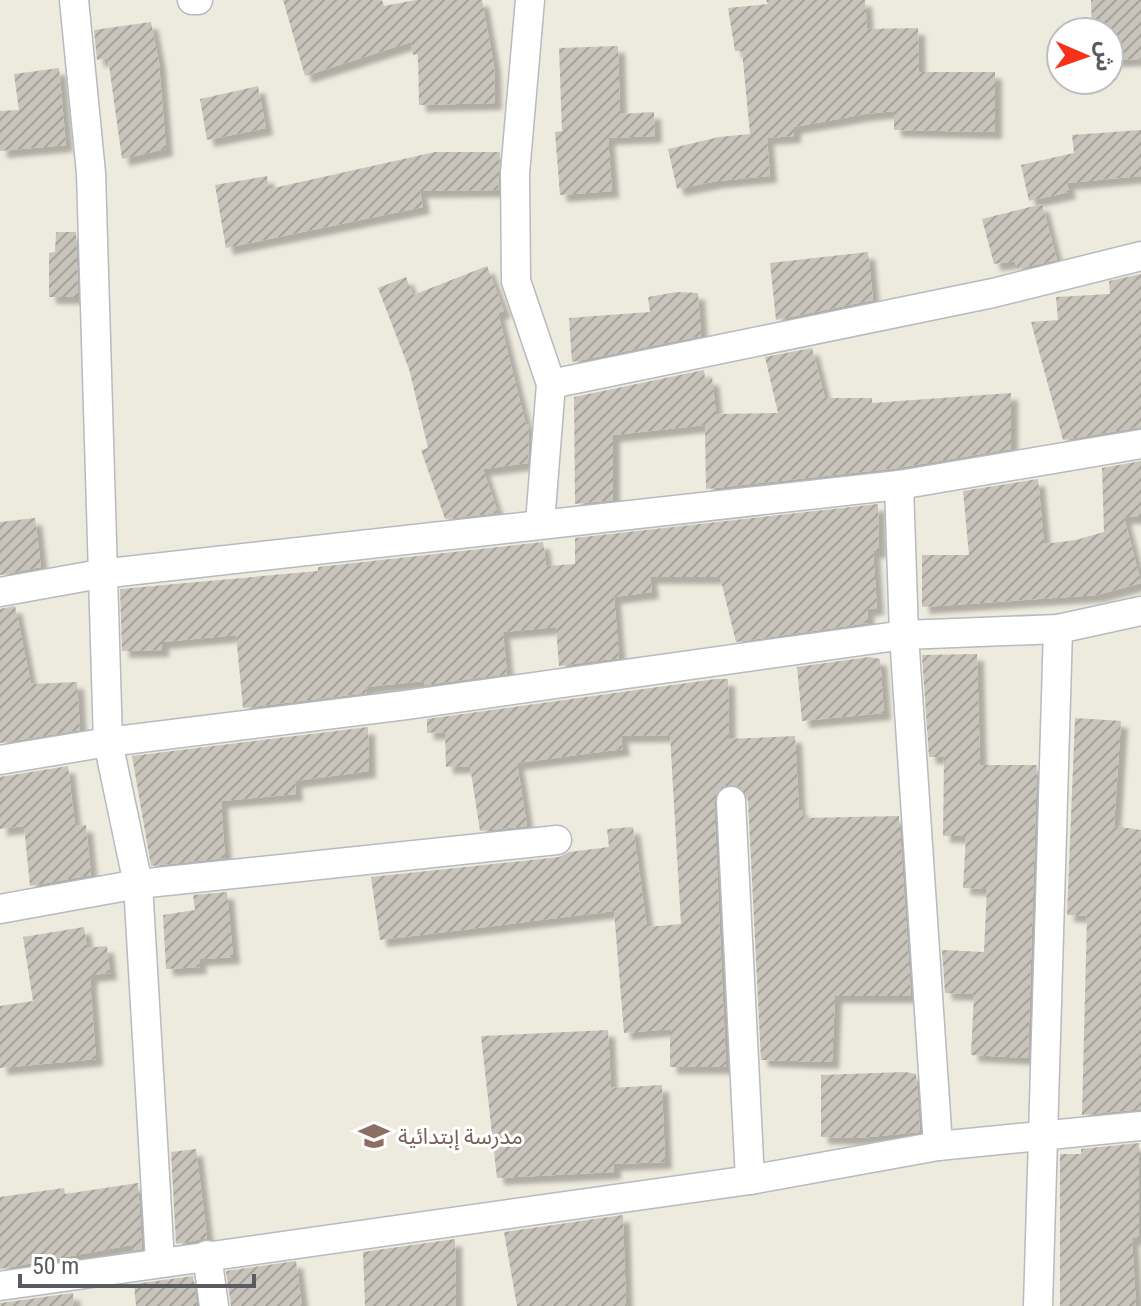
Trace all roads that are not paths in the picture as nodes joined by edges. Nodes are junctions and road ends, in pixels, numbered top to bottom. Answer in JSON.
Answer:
{"nodes":[{"id":1,"x":74,"y":0,"type":"edge"},
{"id":2,"x":530,"y":0,"type":"edge"},
{"id":3,"x":1141,"y":256,"type":"edge"},
{"id":4,"x":551,"y":384,"type":"junction"},
{"id":5,"x":1141,"y":444,"type":"edge"},
{"id":6,"x":899,"y":485,"type":"junction"},
{"id":7,"x":540,"y":523,"type":"junction"},
{"id":8,"x":100,"y":574,"type":"junction"},
{"id":9,"x":0,"y":592,"type":"edge"},
{"id":10,"x":1141,"y":611,"type":"edge"},
{"id":11,"x":1058,"y":629,"type":"junction"},
{"id":12,"x":904,"y":635,"type":"junction"},
{"id":13,"x":108,"y":742,"type":"junction"},
{"id":14,"x":0,"y":760,"type":"edge"},
{"id":15,"x":731,"y":801,"type":"dead end"},
{"id":16,"x":557,"y":840,"type":"dead end"},
{"id":17,"x":138,"y":884,"type":"junction"},
{"id":18,"x":0,"y":909,"type":"edge"},
{"id":19,"x":1141,"y":1126,"type":"edge"},
{"id":20,"x":1041,"y":1133,"type":"junction"},
{"id":21,"x":938,"y":1146,"type":"junction"},
{"id":22,"x":750,"y":1180,"type":"junction"},
{"id":23,"x":207,"y":1255,"type":"junction"},
{"id":24,"x":160,"y":1262,"type":"junction"},
{"id":25,"x":0,"y":1286,"type":"edge"},
{"id":26,"x":214,"y":1306,"type":"edge"},
{"id":27,"x":1038,"y":1306,"type":"edge"}],
"edges":[{"from":1,"to":8,"type":"street"},
{"from":2,"to":4,"type":"street"},
{"from":3,"to":4,"type":"street"},
{"from":4,"to":7,"type":"street"},
{"from":5,"to":6,"type":"street"},
{"from":6,"to":7,"type":"street"},
{"from":6,"to":12,"type":"street"},
{"from":7,"to":8,"type":"street"},
{"from":8,"to":9,"type":"street"},
{"from":8,"to":13,"type":"street"},
{"from":10,"to":11,"type":"street"},
{"from":11,"to":12,"type":"street"},
{"from":11,"to":20,"type":"street"},
{"from":12,"to":13,"type":"street"},
{"from":12,"to":21,"type":"street"},
{"from":13,"to":14,"type":"street"},
{"from":13,"to":17,"type":"street"},
{"from":15,"to":22,"type":"street"},
{"from":16,"to":17,"type":"street"},
{"from":17,"to":18,"type":"street"},
{"from":17,"to":24,"type":"street"},
{"from":19,"to":20,"type":"street"},
{"from":20,"to":21,"type":"street"},
{"from":20,"to":27,"type":"street"},
{"from":21,"to":22,"type":"street"},
{"from":22,"to":23,"type":"street"},
{"from":23,"to":24,"type":"street"},
{"from":23,"to":26,"type":"street"},
{"from":24,"to":25,"type":"street"}]}
